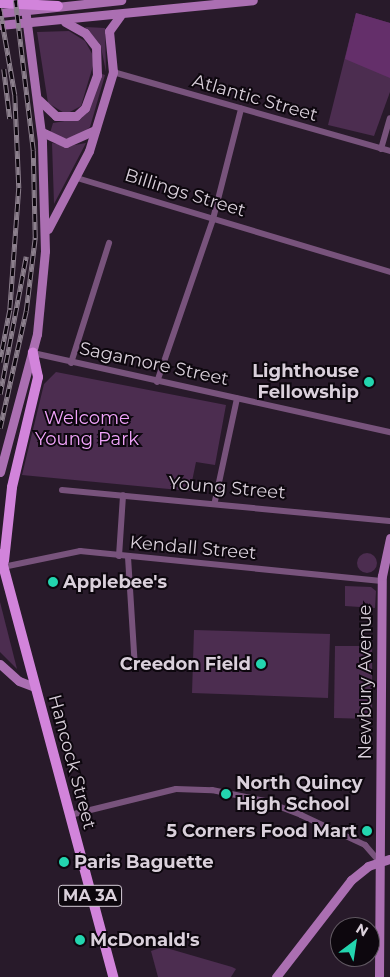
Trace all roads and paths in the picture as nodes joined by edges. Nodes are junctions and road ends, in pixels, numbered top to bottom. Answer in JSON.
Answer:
{"nodes":[{"id":1,"x":24,"y":0,"type":"edge"},
{"id":2,"x":122,"y":0,"type":"edge"},
{"id":3,"x":253,"y":0,"type":"edge"},
{"id":4,"x":0,"y":3,"type":"edge"},
{"id":5,"x":58,"y":6,"type":"junction"},
{"id":6,"x":0,"y":13,"type":"edge"},
{"id":7,"x":120,"y":16,"type":"junction"},
{"id":8,"x":60,"y":21,"type":"junction"},
{"id":9,"x":0,"y":25,"type":"edge"},
{"id":10,"x":113,"y":72,"type":"junction"},
{"id":11,"x":39,"y":100,"type":"junction"},
{"id":12,"x":241,"y":109,"type":"junction"},
{"id":13,"x":390,"y":118,"type":"edge"},
{"id":14,"x":94,"y":130,"type":"junction"},
{"id":15,"x":42,"y":132,"type":"junction"},
{"id":16,"x":381,"y":149,"type":"junction"},
{"id":17,"x":390,"y":151,"type":"edge"},
{"id":18,"x":77,"y":178,"type":"junction"},
{"id":19,"x":212,"y":219,"type":"junction"},
{"id":20,"x":45,"y":236,"type":"junction"},
{"id":21,"x":109,"y":243,"type":"dead end"},
{"id":22,"x":390,"y":272,"type":"edge"},
{"id":23,"x":33,"y":353,"type":"junction"},
{"id":24,"x":71,"y":363,"type":"junction"},
{"id":25,"x":157,"y":382,"type":"junction"},
{"id":26,"x":237,"y":398,"type":"junction"},
{"id":27,"x":390,"y":432,"type":"edge"},
{"id":28,"x":0,"y":472,"type":"edge"},
{"id":29,"x":62,"y":490,"type":"dead end"},
{"id":30,"x":123,"y":495,"type":"junction"},
{"id":31,"x":215,"y":502,"type":"junction"},
{"id":32,"x":390,"y":521,"type":"edge"},
{"id":33,"x":390,"y":538,"type":"edge"},
{"id":34,"x":0,"y":554,"type":"edge"},
{"id":35,"x":119,"y":556,"type":"junction"},
{"id":36,"x":128,"y":557,"type":"junction"},
{"id":37,"x":387,"y":563,"type":"edge"},
{"id":38,"x":3,"y":567,"type":"junction"},
{"id":39,"x":382,"y":581,"type":"junction"},
{"id":40,"x":0,"y":664,"type":"edge"},
{"id":41,"x":135,"y":668,"type":"dead end"},
{"id":42,"x":35,"y":686,"type":"junction"},
{"id":43,"x":70,"y":815,"type":"junction"},
{"id":44,"x":390,"y":859,"type":"edge"},
{"id":45,"x":380,"y":862,"type":"junction"},
{"id":46,"x":113,"y":977,"type":"edge"},
{"id":47,"x":276,"y":977,"type":"edge"},
{"id":48,"x":379,"y":977,"type":"edge"}],
"edges":[{"from":1,"to":11,"type":"street"},
{"from":2,"to":5,"type":"street"},
{"from":3,"to":7,"type":"street"},
{"from":4,"to":5,"type":"main road"},
{"from":5,"to":6,"type":"street"},
{"from":7,"to":8,"type":"street"},
{"from":7,"to":10,"type":"street"},
{"from":8,"to":9,"type":"street"},
{"from":8,"to":11,"type":"street"},
{"from":10,"to":12,"type":"street","name":"Atlantic Street"},
{"from":10,"to":14,"type":"street"},
{"from":11,"to":15,"type":"street"},
{"from":12,"to":16,"type":"street","name":"Atlantic Street"},
{"from":12,"to":19,"type":"street"},
{"from":13,"to":16,"type":"street"},
{"from":14,"to":15,"type":"street"},
{"from":14,"to":18,"type":"street"},
{"from":15,"to":20,"type":"street"},
{"from":16,"to":17,"type":"street","name":"Atlantic Street"},
{"from":18,"to":19,"type":"street","name":"Billings Street"},
{"from":18,"to":20,"type":"street"},
{"from":19,"to":22,"type":"street","name":"Billings Street"},
{"from":19,"to":25,"type":"street"},
{"from":20,"to":23,"type":"street"},
{"from":21,"to":24,"type":"street"},
{"from":23,"to":24,"type":"street","name":"Sagamore Street"},
{"from":23,"to":28,"type":"street"},
{"from":23,"to":38,"type":"main road"},
{"from":24,"to":25,"type":"street","name":"Sagamore Street"},
{"from":25,"to":26,"type":"street","name":"Sagamore Street"},
{"from":26,"to":27,"type":"street","name":"Sagamore Street"},
{"from":26,"to":31,"type":"street"},
{"from":29,"to":30,"type":"street","name":"Young Street"},
{"from":30,"to":31,"type":"street","name":"Young Street"},
{"from":30,"to":35,"type":"street"},
{"from":31,"to":32,"type":"street","name":"Young Street"},
{"from":33,"to":37,"type":"street","name":"Newbury Avenue"},
{"from":34,"to":38,"type":"main road","name":"Hancock Street","number":"MA 3A"},
{"from":35,"to":36,"type":"street","name":"Kendall Street"},
{"from":35,"to":38,"type":"street","name":"Kendall Street"},
{"from":36,"to":39,"type":"street","name":"Kendall Street"},
{"from":36,"to":41,"type":"street"},
{"from":37,"to":39,"type":"street","name":"Newbury Avenue"},
{"from":38,"to":42,"type":"main road","name":"Hancock Street","number":"MA 3A"},
{"from":39,"to":45,"type":"street","name":"Newbury Avenue"},
{"from":40,"to":42,"type":"street"},
{"from":42,"to":43,"type":"main road","name":"Hancock Street","number":"MA 3A"},
{"from":43,"to":45,"type":"street"},
{"from":43,"to":46,"type":"main road","name":"Hancock Street","number":"MA 3A"},
{"from":44,"to":45,"type":"street"},
{"from":45,"to":47,"type":"street"},
{"from":45,"to":48,"type":"street","name":"Newbury Avenue"}]}
